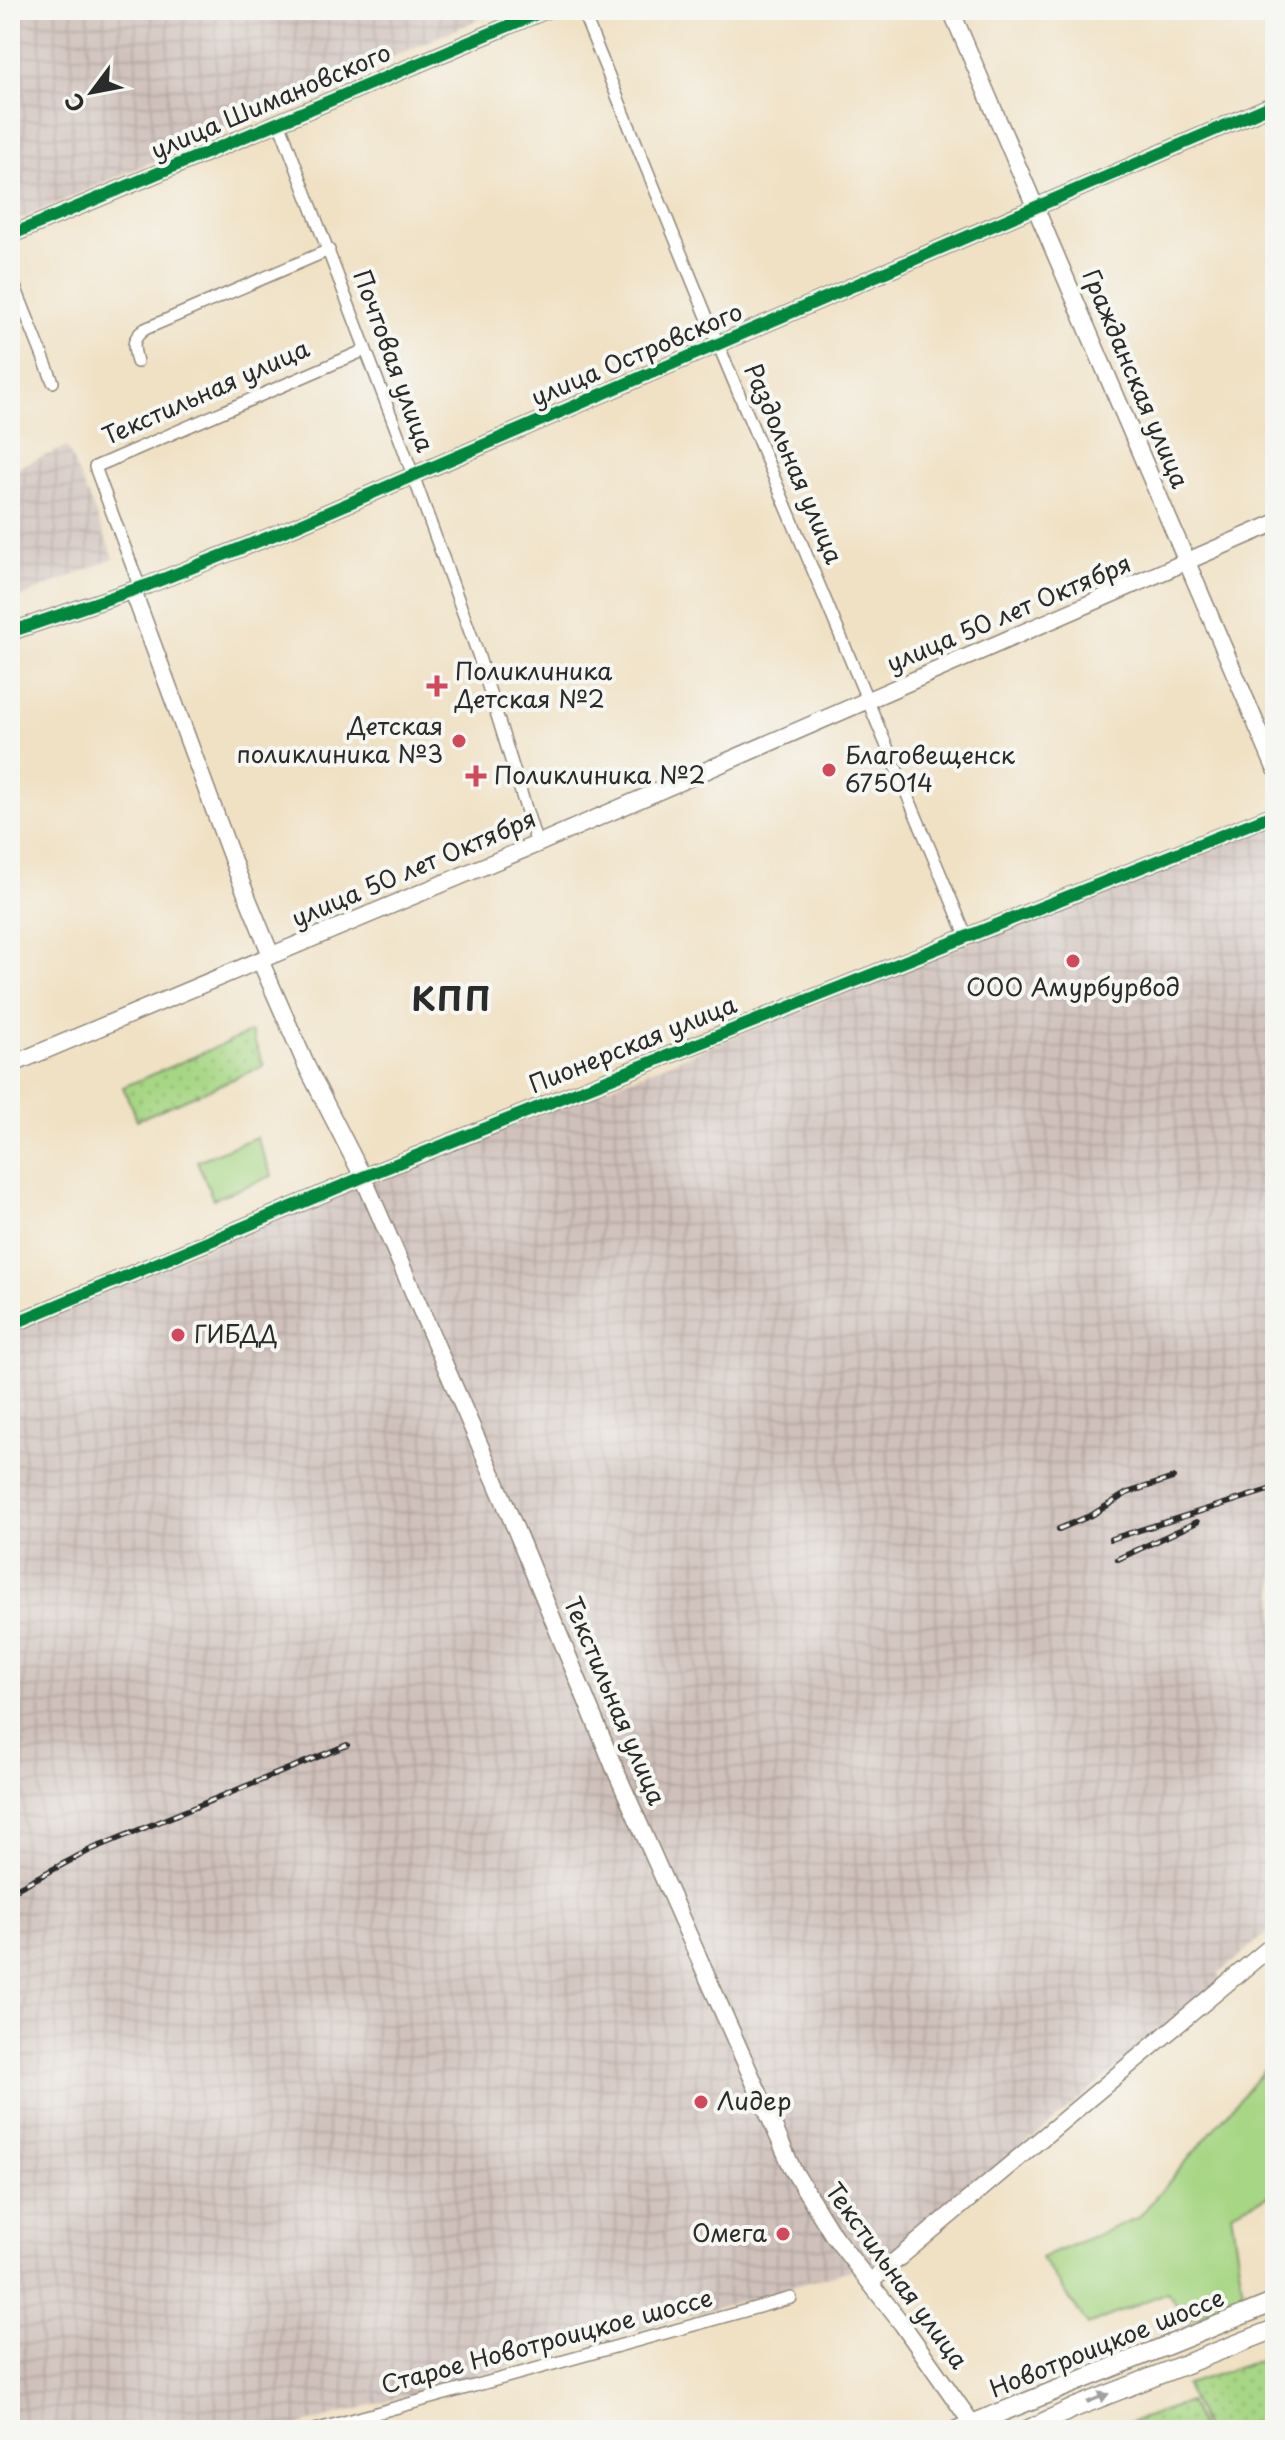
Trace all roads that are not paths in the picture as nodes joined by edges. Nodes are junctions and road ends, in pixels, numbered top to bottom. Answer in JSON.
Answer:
{"nodes":[{"id":1,"x":546,"y":10,"type":"edge"},
{"id":2,"x":582,"y":10,"type":"edge"},
{"id":3,"x":951,"y":10,"type":"edge"},
{"id":4,"x":1275,"y":104,"type":"edge"},
{"id":5,"x":279,"y":122,"type":"junction"},
{"id":6,"x":1036,"y":208,"type":"junction"},
{"id":7,"x":11,"y":233,"type":"edge"},
{"id":8,"x":329,"y":250,"type":"junction"},
{"id":9,"x":10,"y":274,"type":"edge"},
{"id":10,"x":718,"y":344,"type":"junction"},
{"id":11,"x":365,"y":350,"type":"junction"},
{"id":12,"x":137,"y":362,"type":"dead end"},
{"id":13,"x":53,"y":382,"type":"dead end"},
{"id":14,"x":413,"y":477,"type":"junction"},
{"id":15,"x":1275,"y":523,"type":"edge"},
{"id":16,"x":1187,"y":562,"type":"junction"},
{"id":17,"x":136,"y":590,"type":"junction"},
{"id":18,"x":10,"y":632,"type":"edge"},
{"id":19,"x":868,"y":701,"type":"junction"},
{"id":20,"x":1275,"y":768,"type":"edge"},
{"id":21,"x":1275,"y":814,"type":"edge"},
{"id":22,"x":537,"y":844,"type":"junction"},
{"id":23,"x":966,"y":935,"type":"junction"},
{"id":24,"x":266,"y":958,"type":"junction"},
{"id":25,"x":10,"y":1065,"type":"edge"},
{"id":26,"x":363,"y":1177,"type":"junction"},
{"id":27,"x":10,"y":1325,"type":"edge"},
{"id":28,"x":1275,"y":1943,"type":"edge"},
{"id":29,"x":870,"y":2282,"type":"junction"},
{"id":30,"x":791,"y":2298,"type":"dead end"},
{"id":31,"x":1275,"y":2302,"type":"edge"},
{"id":32,"x":1275,"y":2329,"type":"edge"},
{"id":33,"x":969,"y":2428,"type":"edge"},
{"id":34,"x":315,"y":2430,"type":"edge"},
{"id":35,"x":1027,"y":2430,"type":"edge"}],
"edges":[{"from":1,"to":5,"type":"street","name":"улица Шимановского"},
{"from":2,"to":10,"type":"street","name":"Раздольная улица"},
{"from":3,"to":6,"type":"street","name":"Гражданская улица"},
{"from":4,"to":6,"type":"street","name":"улица Островского"},
{"from":5,"to":7,"type":"street","name":"улица Шимановского"},
{"from":5,"to":8,"type":"street","name":"Почтовая улица"},
{"from":6,"to":10,"type":"street","name":"улица Островского"},
{"from":6,"to":16,"type":"street","name":"Гражданская улица"},
{"from":8,"to":11,"type":"street","name":"Почтовая улица"},
{"from":8,"to":12,"type":"street","name":"Почтовая улица"},
{"from":9,"to":13,"type":"street"},
{"from":10,"to":14,"type":"street","name":"улица Островского"},
{"from":10,"to":19,"type":"street","name":"Раздольная улица"},
{"from":11,"to":14,"type":"street","name":"Почтовая улица"},
{"from":11,"to":17,"type":"street","name":"Текстильная улица"},
{"from":14,"to":17,"type":"street","name":"улица Островского"},
{"from":14,"to":22,"type":"street","name":"Почтовая улица"},
{"from":15,"to":16,"type":"street","name":"улица 50 лет Октября"},
{"from":16,"to":19,"type":"street","name":"улица 50 лет Октября"},
{"from":16,"to":20,"type":"street","name":"Гражданская улица"},
{"from":17,"to":18,"type":"street","name":"улица Островского"},
{"from":17,"to":24,"type":"street","name":"Текстильная улица"},
{"from":19,"to":22,"type":"street","name":"улица 50 лет Октября"},
{"from":19,"to":23,"type":"street","name":"Раздольная улица"},
{"from":21,"to":23,"type":"street","name":"Пионерская улица"},
{"from":22,"to":24,"type":"street","name":"улица 50 лет Октября"},
{"from":23,"to":26,"type":"street","name":"Пионерская улица"},
{"from":24,"to":25,"type":"street","name":"улица 50 лет Октября"},
{"from":24,"to":26,"type":"street","name":"Текстильная улица"},
{"from":26,"to":27,"type":"street","name":"Пионерская улица"},
{"from":26,"to":29,"type":"street","name":"Текстильная улица"},
{"from":28,"to":29,"type":"street"},
{"from":29,"to":33,"type":"street","name":"Текстильная улица"},
{"from":30,"to":34,"type":"street","name":"Старое Новотроицкое шоссе"},
{"from":31,"to":33,"type":"main road","name":"Новотроицкое шоссе"},
{"from":35,"to":32,"type":"main road","name":"Новотроицкое шоссе","one_way":true}]}
